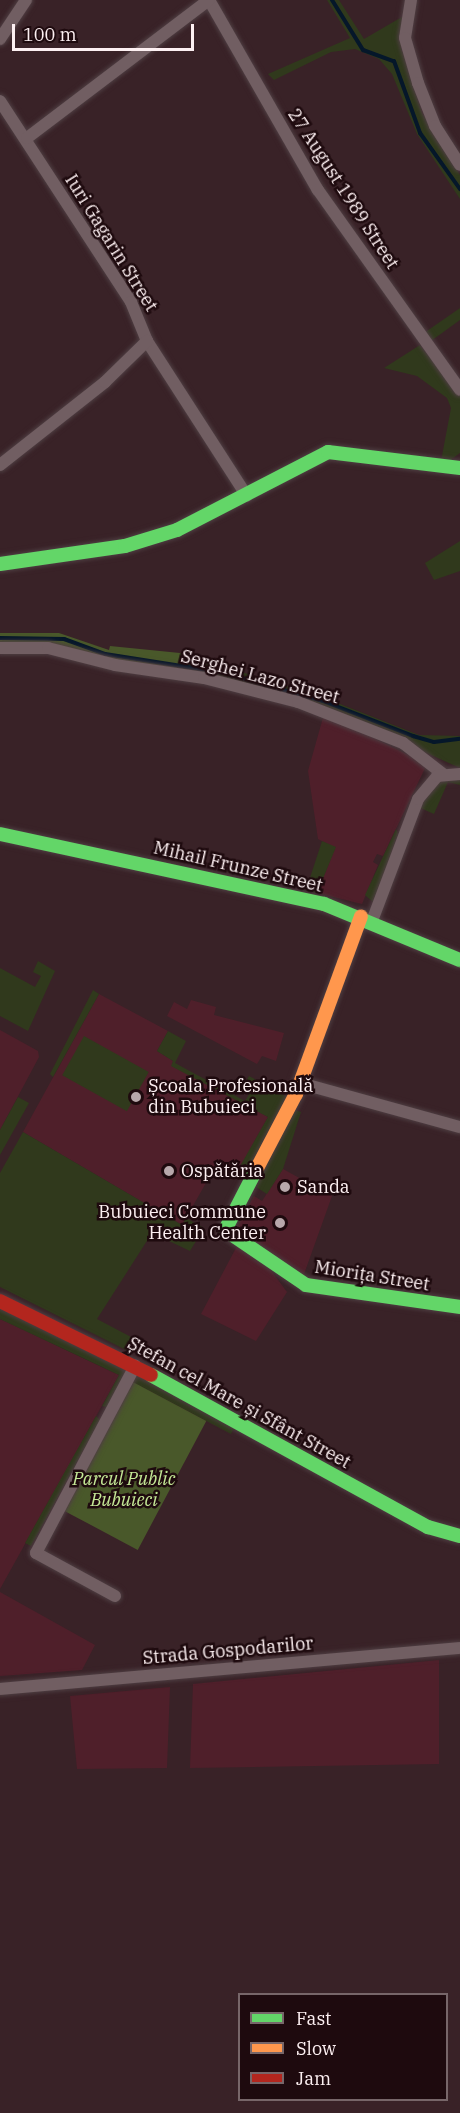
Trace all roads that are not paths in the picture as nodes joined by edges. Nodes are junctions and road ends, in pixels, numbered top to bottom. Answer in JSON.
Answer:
{"nodes":[{"id":1,"x":26,"y":0,"type":"edge"},
{"id":2,"x":209,"y":0,"type":"edge"},
{"id":3,"x":411,"y":0,"type":"edge"},
{"id":4,"x":0,"y":39,"type":"edge"},
{"id":5,"x":0,"y":101,"type":"edge"},
{"id":6,"x":27,"y":138,"type":"junction"},
{"id":7,"x":460,"y":165,"type":"edge"},
{"id":8,"x":147,"y":341,"type":"junction"},
{"id":9,"x":460,"y":390,"type":"edge"},
{"id":10,"x":0,"y":465,"type":"edge"},
{"id":11,"x":459,"y":469,"type":"edge"},
{"id":12,"x":247,"y":496,"type":"junction"},
{"id":13,"x":0,"y":564,"type":"edge"},
{"id":14,"x":0,"y":648,"type":"edge"},
{"id":15,"x":443,"y":774,"type":"junction"},
{"id":16,"x":460,"y":774,"type":"edge"},
{"id":17,"x":0,"y":834,"type":"edge"},
{"id":18,"x":366,"y":919,"type":"junction"},
{"id":19,"x":460,"y":960,"type":"edge"},
{"id":20,"x":298,"y":1088,"type":"junction"},
{"id":21,"x":460,"y":1127,"type":"edge"},
{"id":22,"x":0,"y":1301,"type":"edge"},
{"id":23,"x":460,"y":1307,"type":"edge"},
{"id":24,"x":135,"y":1366,"type":"junction"},
{"id":25,"x":460,"y":1536,"type":"edge"},
{"id":26,"x":115,"y":1596,"type":"dead end"},
{"id":27,"x":460,"y":1648,"type":"edge"},
{"id":28,"x":0,"y":1689,"type":"edge"}],
"edges":[{"from":1,"to":4,"type":"street"},
{"from":2,"to":6,"type":"street"},
{"from":2,"to":9,"type":"street","name":"27 August 1989 Street"},
{"from":3,"to":7,"type":"street"},
{"from":5,"to":6,"type":"street","name":"Iuri Gagarin Street"},
{"from":6,"to":8,"type":"street","name":"Iuri Gagarin Street"},
{"from":8,"to":10,"type":"street"},
{"from":8,"to":12,"type":"street","name":"Iuri Gagarin Street"},
{"from":11,"to":12,"type":"street"},
{"from":12,"to":13,"type":"street"},
{"from":14,"to":15,"type":"street","name":"Serghei Lazo Street"},
{"from":15,"to":16,"type":"street"},
{"from":15,"to":18,"type":"street"},
{"from":17,"to":18,"type":"street","name":"Mihail Frunze Street"},
{"from":18,"to":19,"type":"street","name":"Mihail Frunze Street"},
{"from":18,"to":20,"type":"street"},
{"from":20,"to":21,"type":"street"},
{"from":20,"to":23,"type":"street","name":"Miorița Street"},
{"from":22,"to":24,"type":"street","name":"Ștefan cel Mare și Sfânt Street"},
{"from":24,"to":25,"type":"street","name":"Ștefan cel Mare și Sfânt Street"},
{"from":24,"to":26,"type":"street"},
{"from":27,"to":28,"type":"street","name":"Strada Gospodarilor"}]}
